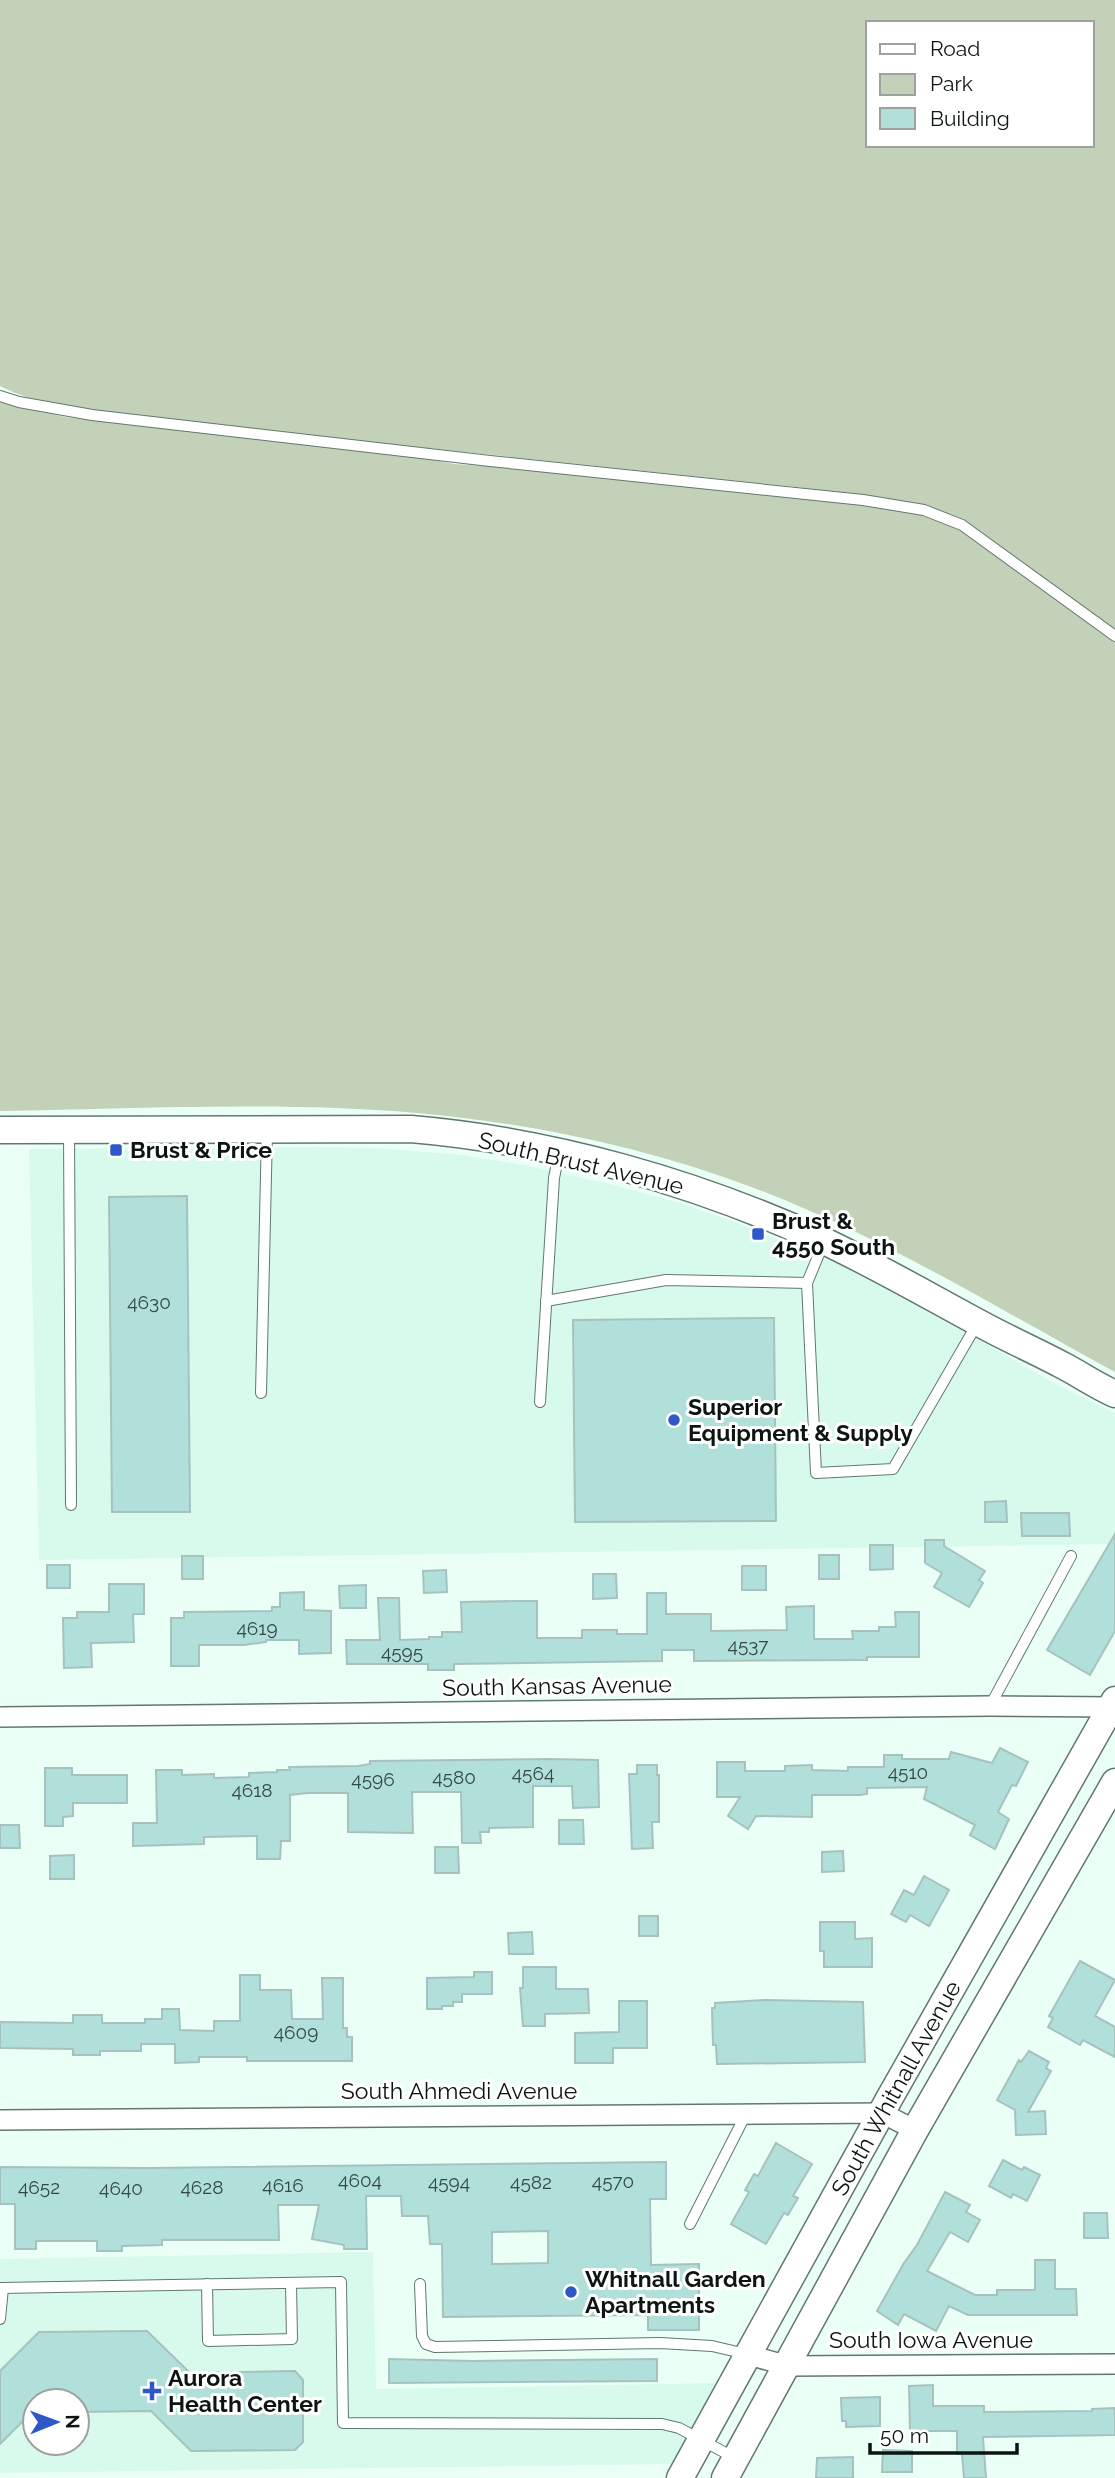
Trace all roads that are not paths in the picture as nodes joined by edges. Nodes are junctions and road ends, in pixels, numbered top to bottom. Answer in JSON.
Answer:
{"nodes":[{"id":1,"x":0,"y":396,"type":"edge"},
{"id":2,"x":1115,"y":636,"type":"edge"},
{"id":3,"x":267,"y":1128,"type":"junction"},
{"id":4,"x":0,"y":1130,"type":"edge"},
{"id":5,"x":69,"y":1130,"type":"junction"},
{"id":6,"x":559,"y":1153,"type":"junction"},
{"id":7,"x":824,"y":1242,"type":"junction"},
{"id":8,"x":807,"y":1283,"type":"junction"},
{"id":9,"x":546,"y":1301,"type":"junction"},
{"id":10,"x":978,"y":1322,"type":"junction"},
{"id":11,"x":261,"y":1393,"type":"dead end"},
{"id":12,"x":1115,"y":1394,"type":"edge"},
{"id":13,"x":540,"y":1402,"type":"dead end"},
{"id":14,"x":71,"y":1505,"type":"dead end"},
{"id":15,"x":1072,"y":1556,"type":"dead end"},
{"id":16,"x":1114,"y":1705,"type":"edge"},
{"id":17,"x":990,"y":1706,"type":"junction"},
{"id":18,"x":0,"y":1717,"type":"edge"},
{"id":19,"x":1115,"y":1782,"type":"edge"},
{"id":20,"x":987,"y":1926,"type":"junction"},
{"id":21,"x":1023,"y":1945,"type":"junction"},
{"id":22,"x":882,"y":2113,"type":"junction"},
{"id":23,"x":747,"y":2114,"type":"junction"},
{"id":24,"x":0,"y":2120,"type":"edge"},
{"id":25,"x":915,"y":2130,"type":"junction"},
{"id":26,"x":690,"y":2224,"type":"dead end"},
{"id":27,"x":291,"y":2283,"type":"junction"},
{"id":28,"x":207,"y":2284,"type":"junction"},
{"id":29,"x":420,"y":2284,"type":"dead end"},
{"id":30,"x":2,"y":2288,"type":"edge"},
{"id":31,"x":0,"y":2319,"type":"edge"},
{"id":32,"x":749,"y":2355,"type":"junction"},
{"id":33,"x":1115,"y":2364,"type":"edge"},
{"id":34,"x":788,"y":2366,"type":"junction"},
{"id":35,"x":702,"y":2439,"type":"junction"},
{"id":36,"x":731,"y":2469,"type":"edge"},
{"id":37,"x":680,"y":2478,"type":"edge"}],
"edges":[{"from":1,"to":2,"type":"lane"},
{"from":3,"to":5,"type":"street","name":"South Brust Avenue"},
{"from":3,"to":6,"type":"street","name":"South Brust Avenue"},
{"from":3,"to":11,"type":"lane"},
{"from":4,"to":5,"type":"street","name":"South Brust Avenue"},
{"from":5,"to":14,"type":"lane"},
{"from":6,"to":7,"type":"street","name":"South Brust Avenue"},
{"from":6,"to":9,"type":"lane"},
{"from":7,"to":8,"type":"lane"},
{"from":7,"to":10,"type":"street","name":"South Brust Avenue"},
{"from":8,"to":9,"type":"lane"},
{"from":8,"to":10,"type":"lane"},
{"from":9,"to":13,"type":"lane"},
{"from":10,"to":12,"type":"street","name":"South Brust Avenue"},
{"from":15,"to":17,"type":"lane"},
{"from":16,"to":17,"type":"street","name":"South Kansas Avenue"},
{"from":16,"to":20,"type":"street","name":"South Whitnall Avenue"},
{"from":17,"to":18,"type":"street","name":"South Kansas Avenue"},
{"from":19,"to":21,"type":"street","name":"South Whitnall Avenue"},
{"from":20,"to":21,"type":"street"},
{"from":20,"to":22,"type":"street","name":"South Whitnall Avenue"},
{"from":21,"to":25,"type":"street","name":"South Whitnall Avenue"},
{"from":22,"to":23,"type":"street","name":"South Ahmedi Avenue"},
{"from":22,"to":25,"type":"street","name":"South Ahmedi Avenue"},
{"from":22,"to":32,"type":"street","name":"South Whitnall Avenue"},
{"from":23,"to":24,"type":"street","name":"South Ahmedi Avenue"},
{"from":23,"to":26,"type":"lane"},
{"from":25,"to":34,"type":"street","name":"South Whitnall Avenue"},
{"from":27,"to":28,"type":"lane"},
{"from":27,"to":28,"type":"lane"},
{"from":27,"to":35,"type":"lane"},
{"from":28,"to":30,"type":"lane"},
{"from":29,"to":32,"type":"lane"},
{"from":30,"to":31,"type":"lane"},
{"from":32,"to":34,"type":"street","name":"South Iowa Avenue"},
{"from":32,"to":35,"type":"street","name":"South Whitnall Avenue"},
{"from":33,"to":34,"type":"street","name":"South Iowa Avenue"},
{"from":34,"to":36,"type":"street","name":"South Whitnall Avenue"},
{"from":35,"to":36,"type":"lane"},
{"from":35,"to":37,"type":"street","name":"South Whitnall Avenue"}]}
